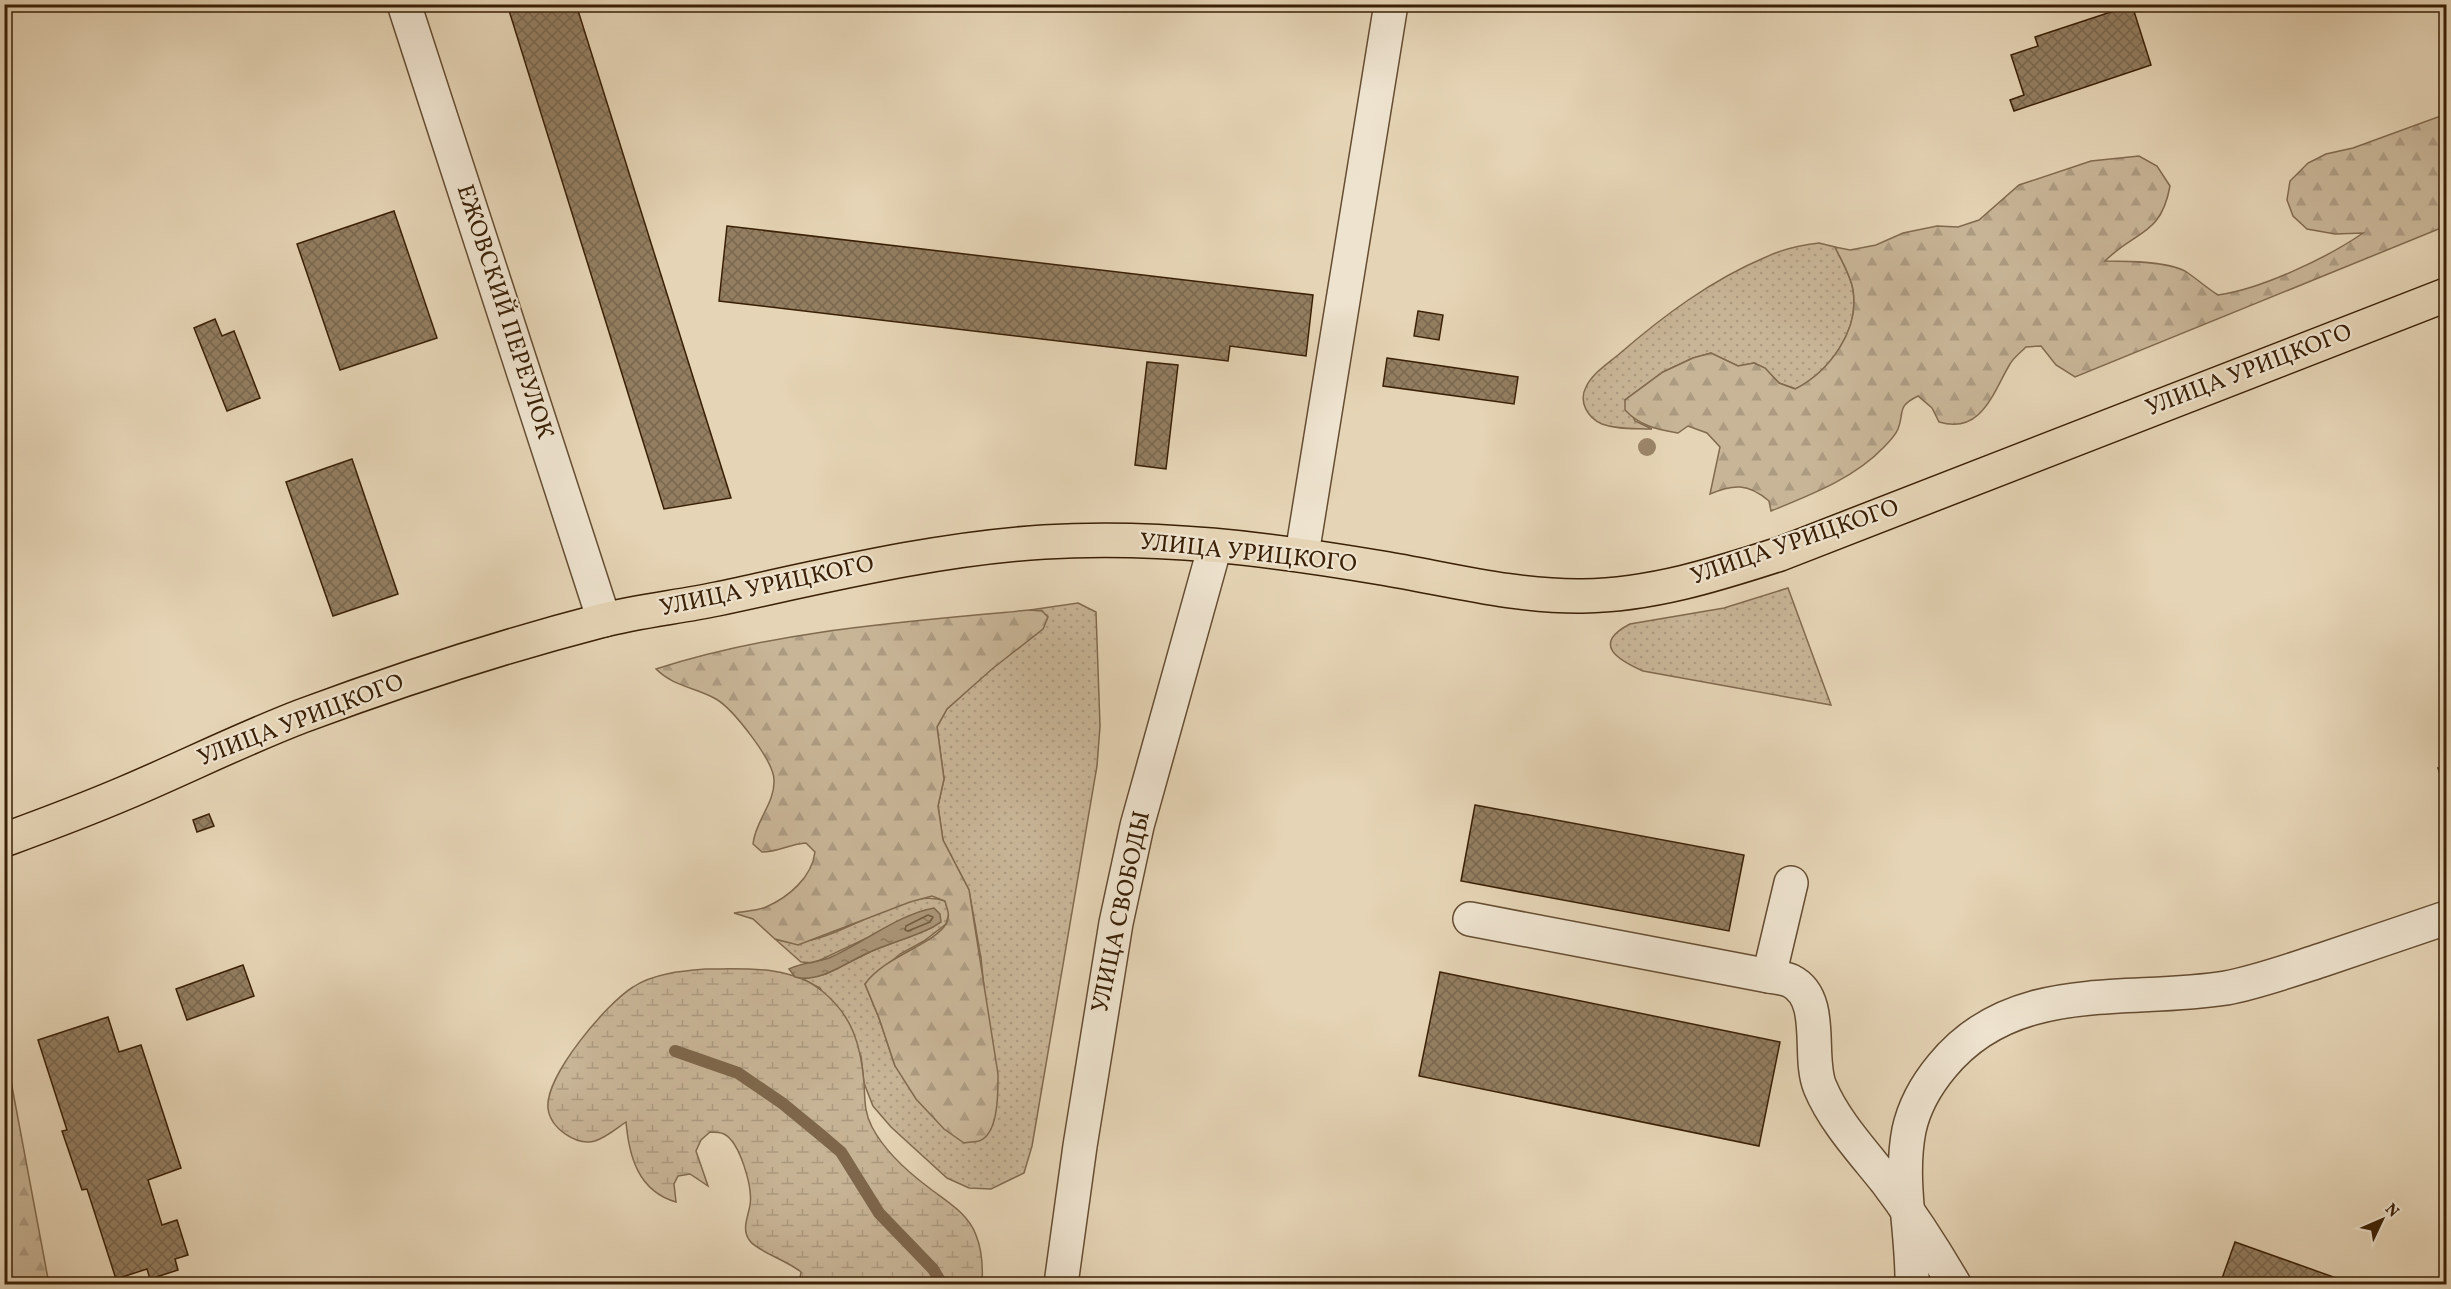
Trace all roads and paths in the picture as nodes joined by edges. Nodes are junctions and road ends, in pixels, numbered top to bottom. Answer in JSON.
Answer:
{"nodes":[{"id":1,"x":404,"y":4,"type":"edge"},
{"id":2,"x":1390,"y":4,"type":"edge"},
{"id":3,"x":2446,"y":295,"type":"edge"},
{"id":4,"x":1215,"y":546,"type":"junction"},
{"id":5,"x":1302,"y":555,"type":"junction"},
{"id":6,"x":603,"y":620,"type":"junction"},
{"id":7,"x":4,"y":840,"type":"edge"},
{"id":8,"x":1791,"y":883,"type":"dead end"},
{"id":9,"x":2446,"y":918,"type":"edge"},
{"id":10,"x":1470,"y":919,"type":"dead end"},
{"id":11,"x":1769,"y":976,"type":"junction"},
{"id":12,"x":1908,"y":1210,"type":"junction"},
{"id":13,"x":1061,"y":1284,"type":"edge"},
{"id":14,"x":1912,"y":1284,"type":"edge"},
{"id":15,"x":1954,"y":1284,"type":"edge"}],
"edges":[{"from":1,"to":6,"type":"street","name":"ЕЖОВСКИЙ ПЕРЕУЛОК"},
{"from":2,"to":5,"type":"street"},
{"from":3,"to":5,"type":"main road","name":"УЛИЦА УРИЦКОГО"},
{"from":4,"to":5,"type":"main road","name":"УЛИЦА УРИЦКОГО"},
{"from":4,"to":6,"type":"main road","name":"УЛИЦА УРИЦКОГО"},
{"from":4,"to":13,"type":"street","name":"УЛИЦА СВОБОДЫ"},
{"from":6,"to":7,"type":"main road","name":"УЛИЦА УРИЦКОГО"},
{"from":8,"to":11,"type":"street"},
{"from":9,"to":12,"type":"street"},
{"from":10,"to":11,"type":"street"},
{"from":11,"to":12,"type":"street"},
{"from":12,"to":14,"type":"street"},
{"from":12,"to":15,"type":"street"}]}
